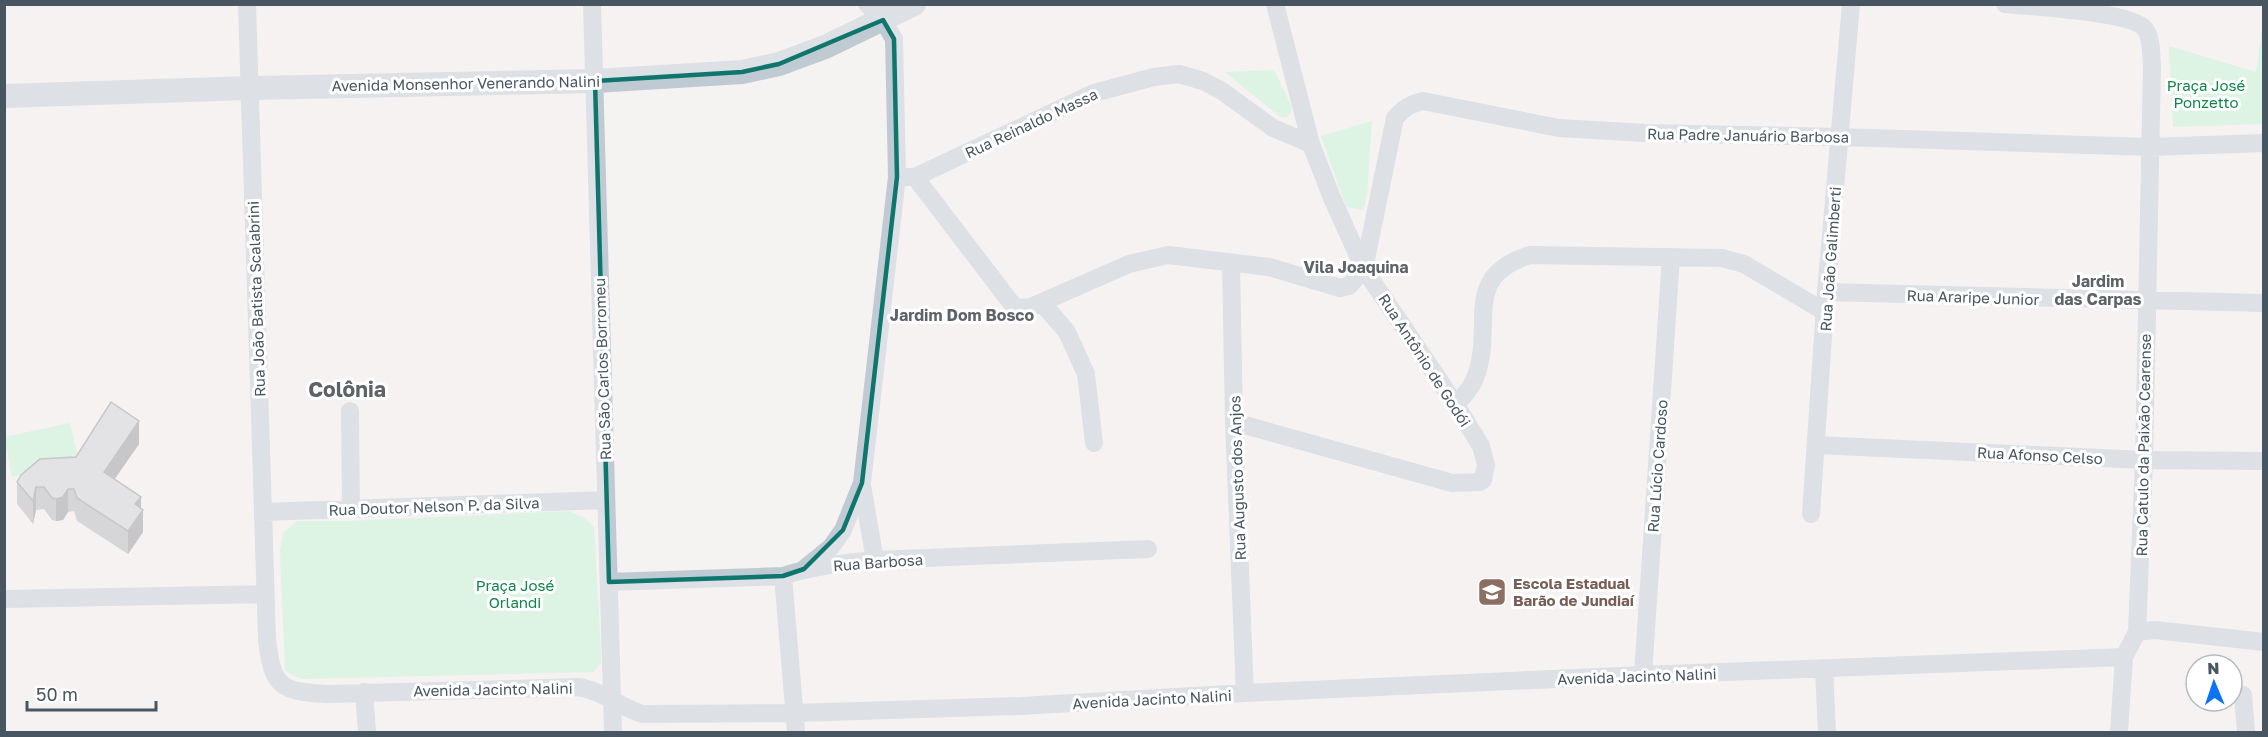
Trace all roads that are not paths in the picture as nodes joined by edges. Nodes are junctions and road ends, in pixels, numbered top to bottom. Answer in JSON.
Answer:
{"nodes":[{"id":1,"x":247,"y":4,"type":"edge"},
{"id":2,"x":592,"y":4,"type":"edge"},
{"id":3,"x":914,"y":4,"type":"edge"},
{"id":4,"x":1275,"y":4,"type":"edge"},
{"id":5,"x":1851,"y":4,"type":"edge"},
{"id":6,"x":2005,"y":4,"type":"edge"},
{"id":7,"x":875,"y":12,"type":"edge"},
{"id":8,"x":595,"y":81,"type":"junction"},
{"id":9,"x":250,"y":88,"type":"junction"},
{"id":10,"x":4,"y":96,"type":"edge"},
{"id":11,"x":1840,"y":136,"type":"junction"},
{"id":12,"x":2264,"y":143,"type":"edge"},
{"id":13,"x":1311,"y":144,"type":"junction"},
{"id":14,"x":2150,"y":147,"type":"junction"},
{"id":15,"x":906,"y":177,"type":"junction"},
{"id":16,"x":1671,"y":257,"type":"junction"},
{"id":17,"x":1231,"y":263,"type":"junction"},
{"id":18,"x":1364,"y":269,"type":"junction"},
{"id":19,"x":1826,"y":292,"type":"junction"},
{"id":20,"x":2146,"y":302,"type":"junction"},
{"id":21,"x":1042,"y":303,"type":"junction"},
{"id":22,"x":2264,"y":303,"type":"edge"},
{"id":23,"x":1825,"y":312,"type":"junction"},
{"id":24,"x":1456,"y":405,"type":"junction"},
{"id":25,"x":350,"y":411,"type":"dead end"},
{"id":26,"x":1234,"y":422,"type":"junction"},
{"id":27,"x":1094,"y":443,"type":"dead end"},
{"id":28,"x":1816,"y":445,"type":"junction"},
{"id":29,"x":2144,"y":460,"type":"junction"},
{"id":30,"x":2264,"y":461,"type":"edge"},
{"id":31,"x":862,"y":483,"type":"junction"},
{"id":32,"x":605,"y":500,"type":"junction"},
{"id":33,"x":351,"y":508,"type":"junction"},
{"id":34,"x":263,"y":512,"type":"junction"},
{"id":35,"x":1811,"y":514,"type":"dead end"},
{"id":36,"x":1148,"y":549,"type":"dead end"},
{"id":37,"x":875,"y":560,"type":"junction"},
{"id":38,"x":804,"y":569,"type":"junction"},
{"id":39,"x":783,"y":576,"type":"junction"},
{"id":40,"x":609,"y":582,"type":"junction"},
{"id":41,"x":264,"y":594,"type":"junction"},
{"id":42,"x":4,"y":599,"type":"edge"},
{"id":43,"x":2137,"y":632,"type":"junction"},
{"id":44,"x":2264,"y":642,"type":"edge"},
{"id":45,"x":2124,"y":657,"type":"junction"},
{"id":46,"x":1824,"y":668,"type":"junction"},
{"id":47,"x":1643,"y":675,"type":"junction"},
{"id":48,"x":364,"y":692,"type":"junction"},
{"id":49,"x":1245,"y":693,"type":"junction"},
{"id":50,"x":612,"y":699,"type":"junction"},
{"id":51,"x":2244,"y":708,"type":"edge"},
{"id":52,"x":795,"y":713,"type":"junction"},
{"id":53,"x":367,"y":732,"type":"edge"},
{"id":54,"x":613,"y":732,"type":"edge"},
{"id":55,"x":796,"y":732,"type":"edge"},
{"id":56,"x":1827,"y":732,"type":"edge"},
{"id":57,"x":2118,"y":732,"type":"edge"},
{"id":58,"x":2246,"y":732,"type":"edge"}],
"edges":[{"from":1,"to":9,"type":"street","name":"Rua João Batista Scalabrini"},
{"from":2,"to":8,"type":"street","name":"Rua São Carlos Borromeu"},
{"from":3,"to":7,"type":"street","name":"Avenida Monsenhor Venerando Nalini"},
{"from":4,"to":13,"type":"street","name":"Rua Antônio de Godói"},
{"from":5,"to":11,"type":"street","name":"Rua João Galimberti"},
{"from":6,"to":14,"type":"street","name":"Rua Catulo da Paixão Cearense"},
{"from":7,"to":8,"type":"street","name":"Avenida Monsenhor Venerando Nalini"},
{"from":7,"to":15,"type":"street"},
{"from":8,"to":9,"type":"street","name":"Avenida Monsenhor Venerando Nalini"},
{"from":8,"to":32,"type":"street","name":"Rua São Carlos Borromeu"},
{"from":9,"to":10,"type":"street","name":"Avenida Monsenhor Venerando Nalini"},
{"from":9,"to":34,"type":"street","name":"Rua João Batista Scalabrini"},
{"from":11,"to":14,"type":"street","name":"Rua Padre Januário Barbosa"},
{"from":11,"to":18,"type":"street","name":"Rua Padre Januário Barbosa"},
{"from":11,"to":19,"type":"street","name":"Rua João Galimberti"},
{"from":12,"to":14,"type":"street","name":"Rua Padre Januário Barbosa"},
{"from":13,"to":15,"type":"street","name":"Rua Reinaldo Massa"},
{"from":13,"to":18,"type":"street","name":"Rua Antônio de Godói"},
{"from":14,"to":20,"type":"street","name":"Rua Catulo da Paixão Cearense"},
{"from":15,"to":21,"type":"street"},
{"from":15,"to":31,"type":"street"},
{"from":16,"to":23,"type":"street"},
{"from":16,"to":24,"type":"street"},
{"from":16,"to":47,"type":"street","name":"Rua Lúcio Cardoso"},
{"from":17,"to":18,"type":"street"},
{"from":17,"to":21,"type":"street"},
{"from":17,"to":26,"type":"street","name":"Rua Augusto dos Anjos"},
{"from":18,"to":24,"type":"street","name":"Rua Antônio de Godói"},
{"from":19,"to":20,"type":"street","name":"Rua Araripe Junior"},
{"from":19,"to":23,"type":"street","name":"Rua João Galimberti"},
{"from":20,"to":22,"type":"street","name":"Rua Araripe Junior"},
{"from":20,"to":29,"type":"street","name":"Rua Catulo da Paixão Cearense"},
{"from":21,"to":27,"type":"street"},
{"from":23,"to":28,"type":"street","name":"Rua João Galimberti"},
{"from":24,"to":26,"type":"street","name":"Rua Antônio de Godói"},
{"from":25,"to":33,"type":"street"},
{"from":26,"to":49,"type":"street","name":"Rua Augusto dos Anjos"},
{"from":28,"to":29,"type":"street","name":"Rua Afonso Celso"},
{"from":28,"to":35,"type":"street","name":"Rua João Galimberti"},
{"from":29,"to":30,"type":"street","name":"Rua Afonso Celso"},
{"from":29,"to":43,"type":"street","name":"Rua Catulo da Paixão Cearense"},
{"from":31,"to":37,"type":"street"},
{"from":31,"to":38,"type":"street"},
{"from":32,"to":33,"type":"street","name":"Rua Doutor Nelson P. da Silva"},
{"from":32,"to":40,"type":"street","name":"Rua São Carlos Borromeu"},
{"from":33,"to":34,"type":"street","name":"Rua Doutor Nelson P. da Silva"},
{"from":34,"to":41,"type":"street","name":"Rua João Batista Scalabrini"},
{"from":36,"to":37,"type":"street","name":"Rua Barbosa"},
{"from":37,"to":38,"type":"street","name":"Rua Barbosa"},
{"from":38,"to":39,"type":"street","name":"Rua Barbosa"},
{"from":39,"to":40,"type":"street","name":"Rua Barbosa"},
{"from":39,"to":52,"type":"street"},
{"from":40,"to":50,"type":"street","name":"Rua São Carlos Borromeu"},
{"from":41,"to":42,"type":"street"},
{"from":41,"to":48,"type":"street","name":"Avenida Jacinto Nalini"},
{"from":43,"to":44,"type":"street"},
{"from":43,"to":45,"type":"street","name":"Rua Catulo da Paixão Cearense"},
{"from":45,"to":46,"type":"street","name":"Avenida Jacinto Nalini"},
{"from":45,"to":57,"type":"street","name":"Rua Catulo da Paixão Cearense"},
{"from":46,"to":47,"type":"street","name":"Avenida Jacinto Nalini"},
{"from":46,"to":56,"type":"street"},
{"from":47,"to":49,"type":"street","name":"Avenida Jacinto Nalini"},
{"from":48,"to":50,"type":"street","name":"Avenida Jacinto Nalini"},
{"from":48,"to":53,"type":"street"},
{"from":49,"to":52,"type":"street","name":"Avenida Jacinto Nalini"},
{"from":50,"to":52,"type":"street","name":"Avenida Jacinto Nalini"},
{"from":50,"to":54,"type":"street","name":"Rua São Carlos Borromeu"},
{"from":51,"to":58,"type":"street"},
{"from":52,"to":55,"type":"street"}]}
